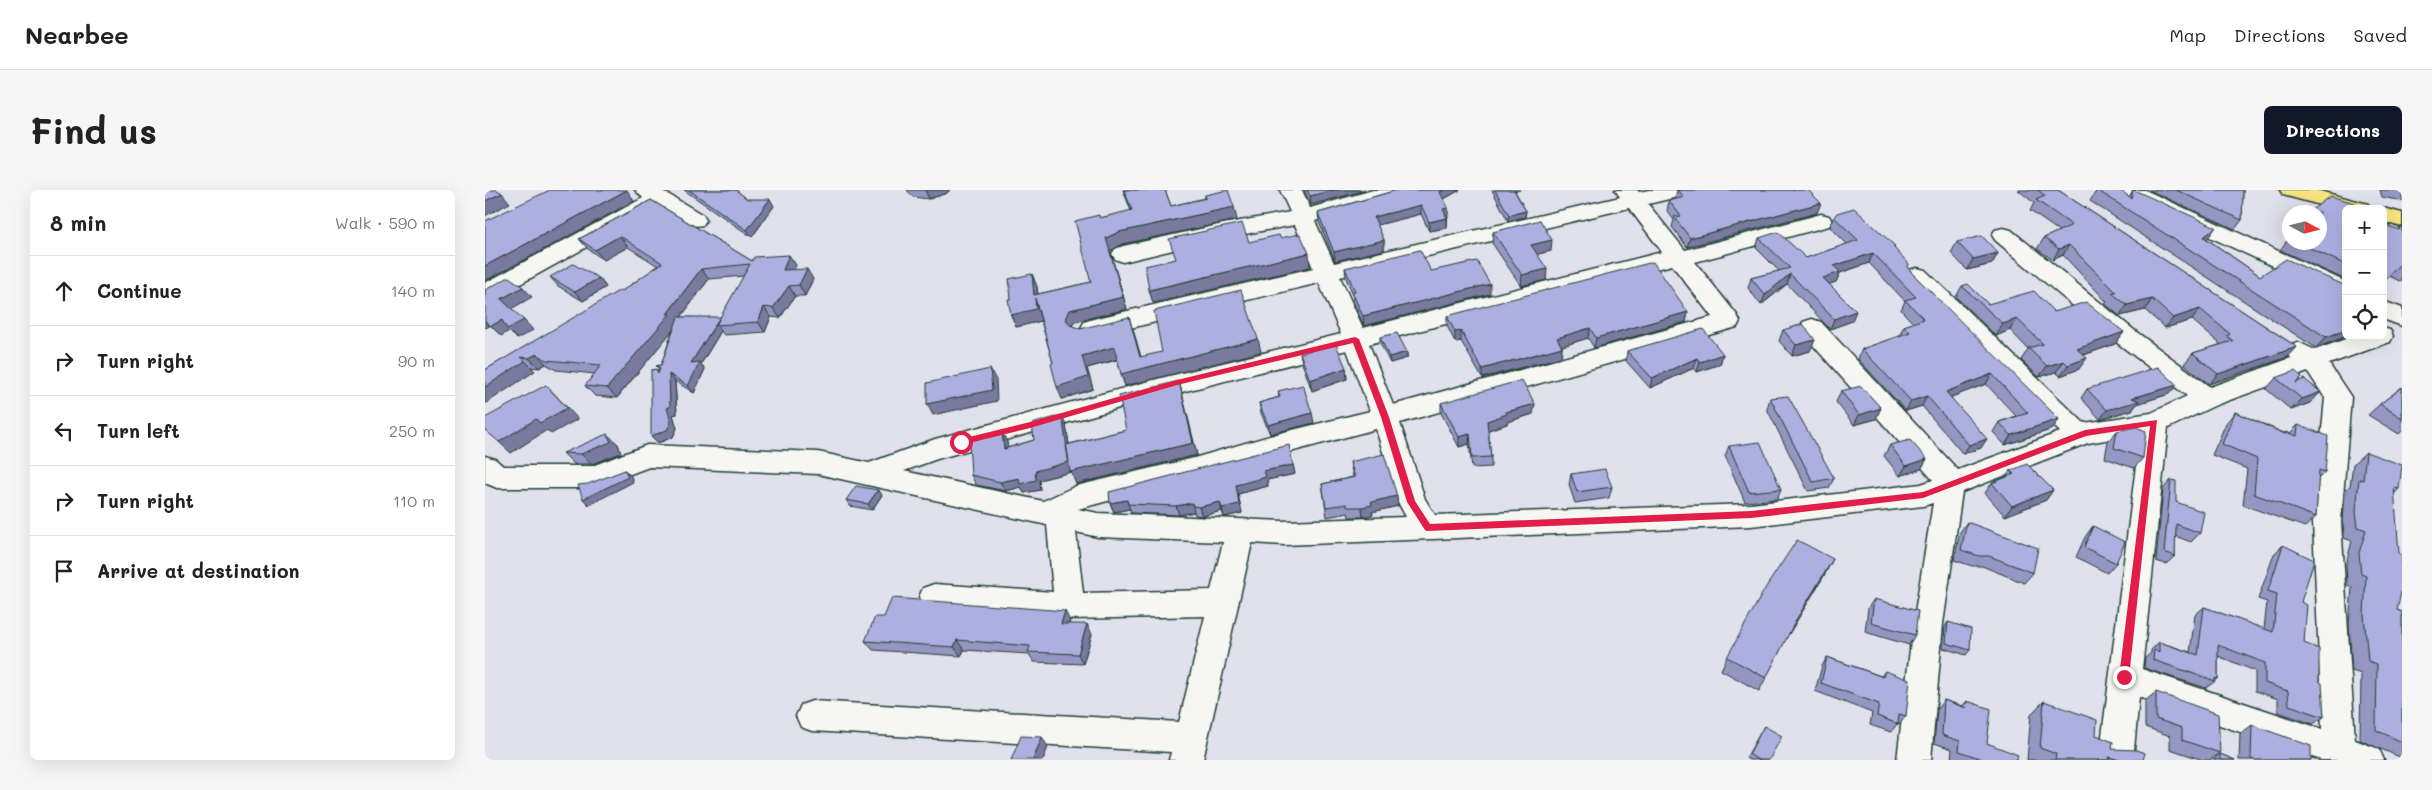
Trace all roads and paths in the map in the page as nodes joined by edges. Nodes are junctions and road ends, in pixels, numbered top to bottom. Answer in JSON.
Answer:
{"nodes":[{"id":1,"x":1291,"y":190,"type":"edge"},
{"id":2,"x":1397,"y":190,"type":"edge"},
{"id":3,"x":1678,"y":190,"type":"edge"},
{"id":4,"x":2127,"y":190,"type":"edge"},
{"id":5,"x":2291,"y":190,"type":"edge"},
{"id":6,"x":653,"y":194,"type":"edge"},
{"id":7,"x":1630,"y":195,"type":"edge"},
{"id":8,"x":2345,"y":205,"type":"edge"},
{"id":9,"x":2387,"y":216,"type":"edge"},
{"id":10,"x":1303,"y":217,"type":"junction"},
{"id":11,"x":695,"y":220,"type":"dead end"},
{"id":12,"x":2402,"y":220,"type":"edge"},
{"id":13,"x":1821,"y":221,"type":"dead end"},
{"id":14,"x":2003,"y":235,"type":"dead end"},
{"id":15,"x":1123,"y":254,"type":"dead end"},
{"id":16,"x":1678,"y":257,"type":"junction"},
{"id":17,"x":1326,"y":272,"type":"junction"},
{"id":18,"x":1917,"y":276,"type":"edge"},
{"id":19,"x":2342,"y":290,"type":"edge"},
{"id":20,"x":485,"y":293,"type":"edge"},
{"id":21,"x":2387,"y":312,"type":"edge"},
{"id":22,"x":2402,"y":318,"type":"edge"},
{"id":23,"x":1812,"y":328,"type":"dead end"},
{"id":24,"x":2402,"y":329,"type":"edge"},
{"id":25,"x":1084,"y":330,"type":"edge"},
{"id":26,"x":2387,"y":334,"type":"edge"},
{"id":27,"x":1355,"y":339,"type":"junction"},
{"id":28,"x":2280,"y":339,"type":"edge"},
{"id":29,"x":2370,"y":340,"type":"edge"},
{"id":30,"x":2313,"y":360,"type":"junction"},
{"id":31,"x":2207,"y":398,"type":"junction"},
{"id":32,"x":1385,"y":417,"type":"junction"},
{"id":33,"x":2155,"y":422,"type":"junction"},
{"id":34,"x":2080,"y":435,"type":"junction"},
{"id":35,"x":485,"y":467,"type":"edge"},
{"id":36,"x":871,"y":476,"type":"junction"},
{"id":37,"x":1951,"y":485,"type":"junction"},
{"id":38,"x":1052,"y":515,"type":"junction"},
{"id":39,"x":1427,"y":527,"type":"junction"},
{"id":40,"x":1240,"y":531,"type":"junction"},
{"id":41,"x":934,"y":597,"type":"dead end"},
{"id":42,"x":1223,"y":603,"type":"junction"},
{"id":43,"x":1071,"y":606,"type":"junction"},
{"id":44,"x":2124,"y":677,"type":"junction"},
{"id":45,"x":812,"y":716,"type":"dead end"},
{"id":46,"x":1189,"y":749,"type":"edge"},
{"id":47,"x":2349,"y":757,"type":"edge"},
{"id":48,"x":1914,"y":760,"type":"edge"},
{"id":49,"x":2116,"y":760,"type":"edge"}],
"edges":[{"from":1,"to":10,"type":"street"},
{"from":2,"to":10,"type":"street"},
{"from":3,"to":7,"type":"street"},
{"from":4,"to":19,"type":"street"},
{"from":5,"to":8,"type":"main road"},
{"from":6,"to":11,"type":"street"},
{"from":6,"to":20,"type":"street"},
{"from":7,"to":16,"type":"street"},
{"from":7,"to":17,"type":"street"},
{"from":9,"to":12,"type":"main road"},
{"from":10,"to":15,"type":"street"},
{"from":10,"to":17,"type":"street"},
{"from":13,"to":16,"type":"street"},
{"from":14,"to":31,"type":"street"},
{"from":16,"to":27,"type":"street"},
{"from":16,"to":32,"type":"street"},
{"from":17,"to":25,"type":"street"},
{"from":17,"to":27,"type":"street"},
{"from":18,"to":34,"type":"street"},
{"from":21,"to":22,"type":"street"},
{"from":23,"to":37,"type":"street"},
{"from":24,"to":26,"type":"street"},
{"from":27,"to":32,"type":"street"},
{"from":27,"to":36,"type":"street"},
{"from":28,"to":30,"type":"street"},
{"from":29,"to":30,"type":"street"},
{"from":30,"to":31,"type":"street"},
{"from":30,"to":47,"type":"street"},
{"from":31,"to":33,"type":"street"},
{"from":32,"to":38,"type":"street"},
{"from":32,"to":39,"type":"street"},
{"from":33,"to":34,"type":"street"},
{"from":33,"to":44,"type":"street"},
{"from":34,"to":37,"type":"street"},
{"from":35,"to":36,"type":"street"},
{"from":36,"to":38,"type":"street"},
{"from":37,"to":39,"type":"street"},
{"from":37,"to":48,"type":"street"},
{"from":38,"to":40,"type":"street"},
{"from":38,"to":43,"type":"street"},
{"from":39,"to":40,"type":"street"},
{"from":40,"to":42,"type":"street"},
{"from":41,"to":43,"type":"street"},
{"from":42,"to":43,"type":"street"},
{"from":42,"to":46,"type":"street"},
{"from":44,"to":47,"type":"street"},
{"from":44,"to":49,"type":"street"},
{"from":45,"to":46,"type":"street"}]}
